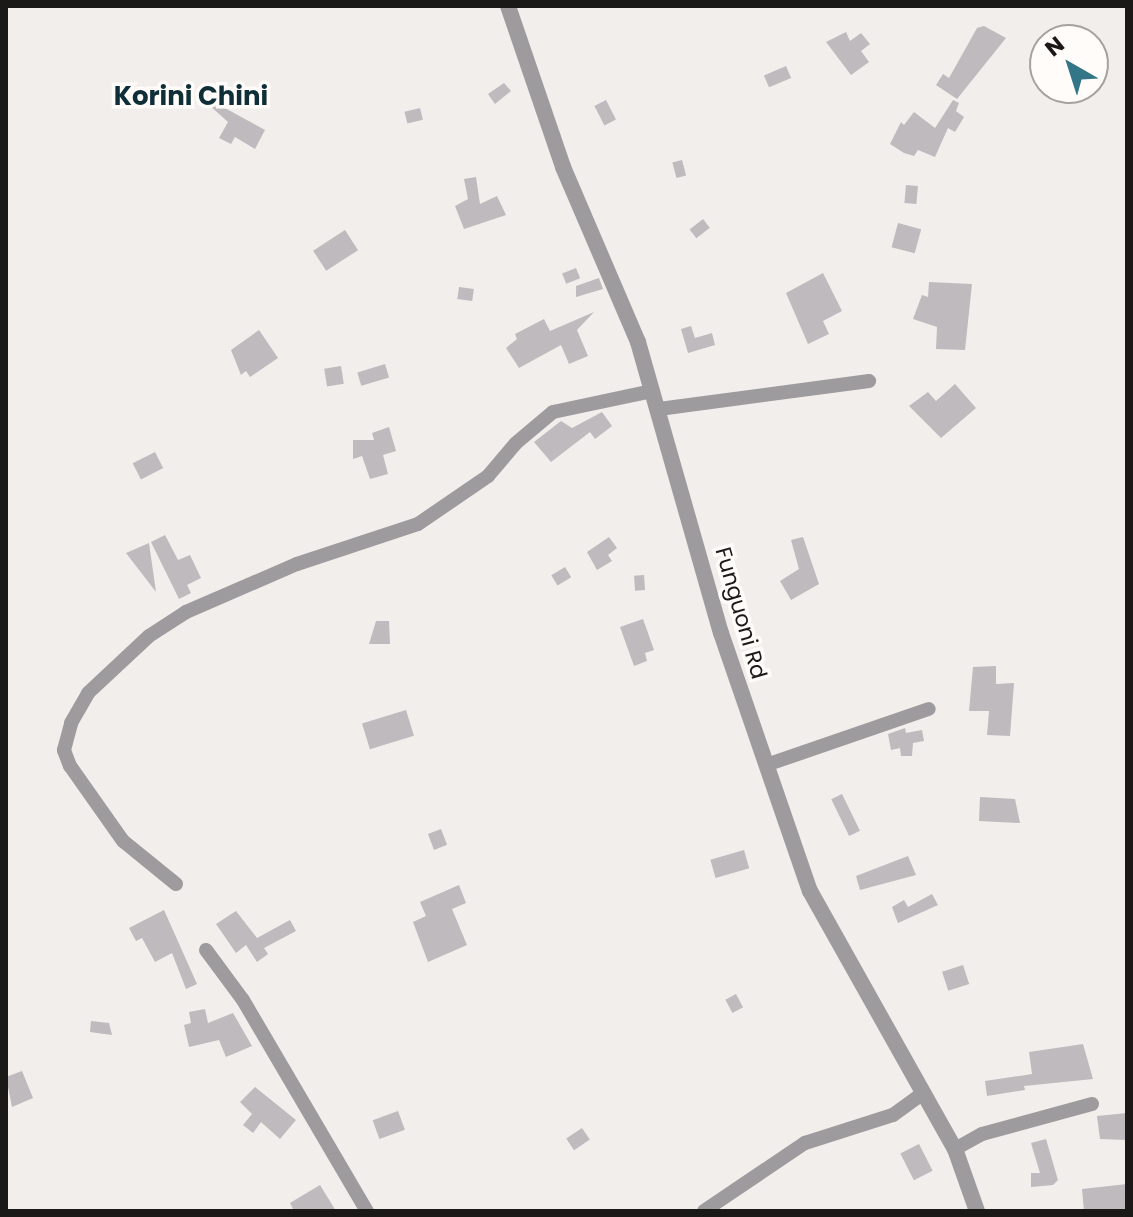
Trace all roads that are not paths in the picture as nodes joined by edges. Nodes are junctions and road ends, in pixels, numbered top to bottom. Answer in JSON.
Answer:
{"nodes":[{"id":1,"x":508,"y":6,"type":"edge"},
{"id":2,"x":869,"y":381,"type":"dead end"},
{"id":3,"x":653,"y":391,"type":"junction"},
{"id":4,"x":659,"y":409,"type":"junction"},
{"id":5,"x":929,"y":709,"type":"dead end"},
{"id":6,"x":766,"y":765,"type":"junction"},
{"id":7,"x":176,"y":884,"type":"dead end"},
{"id":8,"x":206,"y":950,"type":"dead end"},
{"id":9,"x":921,"y":1095,"type":"junction"},
{"id":10,"x":1092,"y":1104,"type":"dead end"},
{"id":11,"x":955,"y":1149,"type":"junction"},
{"id":12,"x":367,"y":1211,"type":"edge"},
{"id":13,"x":704,"y":1211,"type":"edge"},
{"id":14,"x":977,"y":1211,"type":"edge"}],
"edges":[{"from":1,"to":3,"type":"street","name":"Funguoni Rd"},
{"from":2,"to":4,"type":"street"},
{"from":3,"to":4,"type":"street","name":"Funguoni Rd"},
{"from":3,"to":7,"type":"street"},
{"from":4,"to":6,"type":"street","name":"Funguoni Rd"},
{"from":5,"to":6,"type":"street"},
{"from":6,"to":9,"type":"street","name":"Funguoni Rd"},
{"from":8,"to":12,"type":"street"},
{"from":9,"to":11,"type":"street","name":"Funguoni Rd"},
{"from":9,"to":13,"type":"street"},
{"from":10,"to":11,"type":"street"},
{"from":11,"to":14,"type":"street","name":"Funguoni Rd"}]}
